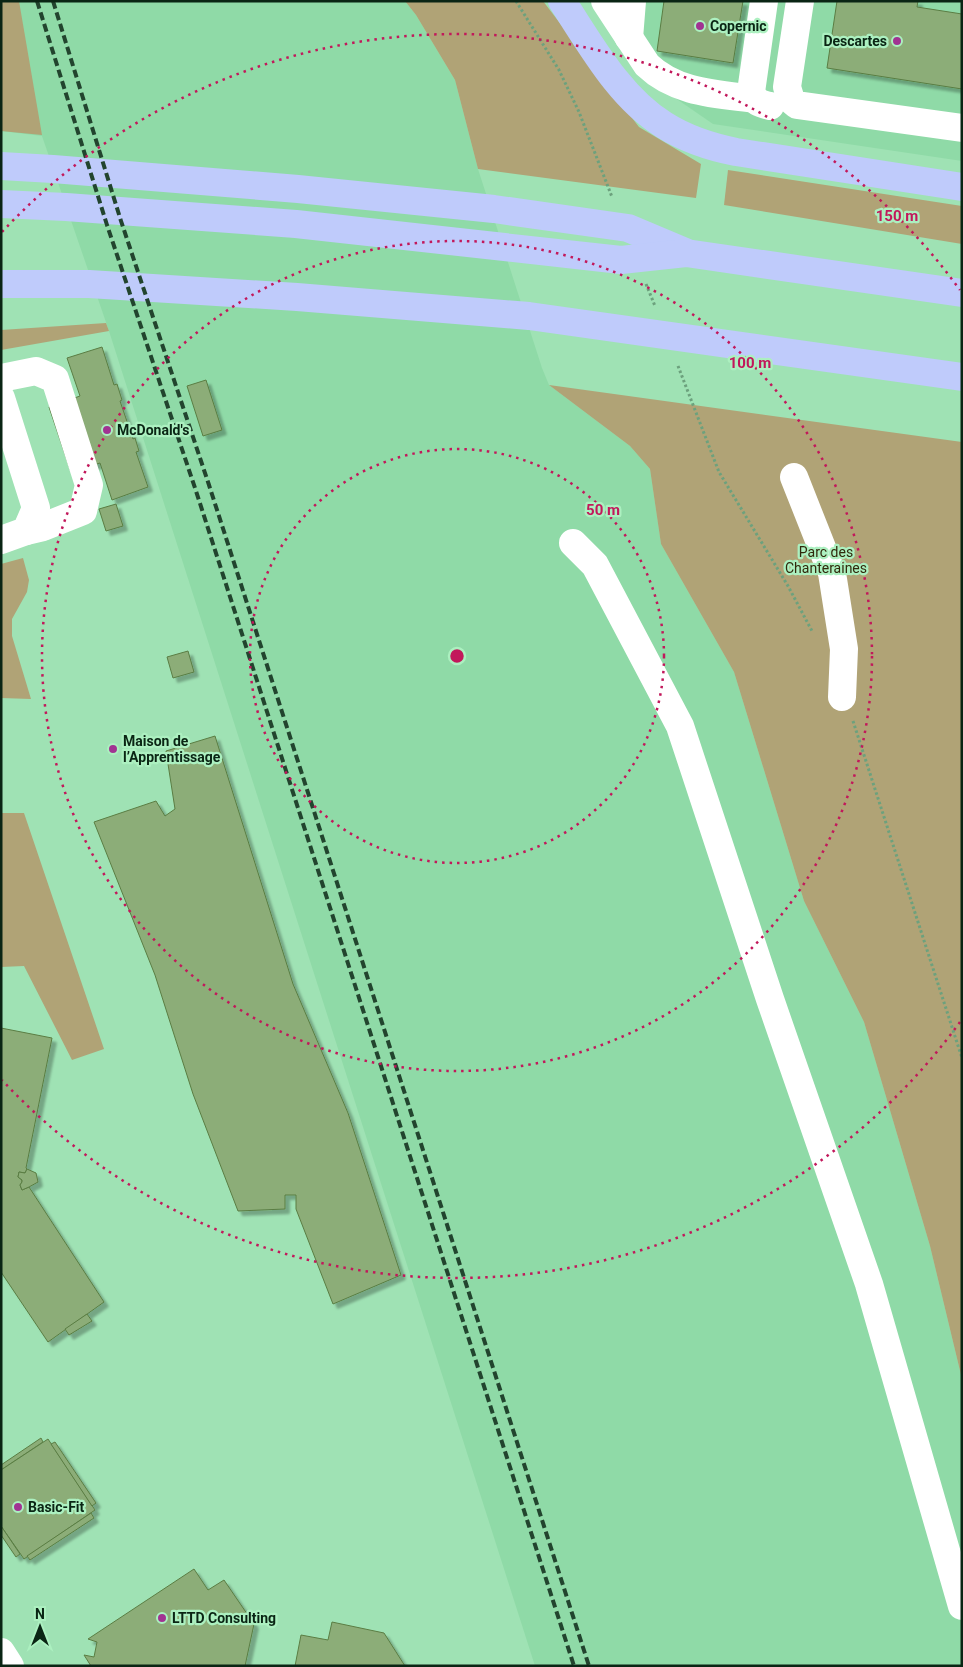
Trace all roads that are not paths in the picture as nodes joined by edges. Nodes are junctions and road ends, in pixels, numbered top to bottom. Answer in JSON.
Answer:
{"nodes":[{"id":1,"x":562,"y":1,"type":"edge"},
{"id":2,"x":605,"y":1,"type":"edge"},
{"id":3,"x":632,"y":1,"type":"edge"},
{"id":4,"x":764,"y":1,"type":"edge"},
{"id":5,"x":800,"y":1,"type":"edge"},
{"id":6,"x":629,"y":38,"type":"junction"},
{"id":7,"x":755,"y":99,"type":"junction"},
{"id":8,"x":797,"y":104,"type":"junction"},
{"id":9,"x":962,"y":128,"type":"edge"},
{"id":10,"x":1,"y":166,"type":"edge"},
{"id":11,"x":962,"y":187,"type":"edge"},
{"id":12,"x":1,"y":204,"type":"edge"},
{"id":13,"x":686,"y":253,"type":"junction"},
{"id":14,"x":1,"y":284,"type":"edge"},
{"id":15,"x":962,"y":293,"type":"edge"},
{"id":16,"x":1,"y":378,"type":"edge"},
{"id":17,"x":962,"y":378,"type":"edge"},
{"id":18,"x":1,"y":398,"type":"edge"},
{"id":19,"x":794,"y":477,"type":"dead end"},
{"id":20,"x":14,"y":535,"type":"edge"},
{"id":21,"x":572,"y":543,"type":"dead end"},
{"id":22,"x":842,"y":696,"type":"road end"},
{"id":23,"x":962,"y":1606,"type":"edge"},
{"id":24,"x":1,"y":1652,"type":"edge"},
{"id":25,"x":10,"y":1666,"type":"edge"}],
"edges":[{"from":1,"to":11,"type":"highway"},
{"from":2,"to":6,"type":"street"},
{"from":3,"to":6,"type":"street"},
{"from":4,"to":7,"type":"street"},
{"from":5,"to":8,"type":"street"},
{"from":6,"to":7,"type":"street"},
{"from":7,"to":8,"type":"street"},
{"from":8,"to":9,"type":"street"},
{"from":10,"to":13,"type":"highway"},
{"from":12,"to":13,"type":"highway"},
{"from":13,"to":15,"type":"highway"},
{"from":14,"to":17,"type":"highway"},
{"from":16,"to":20,"type":"street"},
{"from":18,"to":20,"type":"street"},
{"from":19,"to":22,"type":"street"},
{"from":21,"to":23,"type":"street"},
{"from":24,"to":25,"type":"street"}]}
